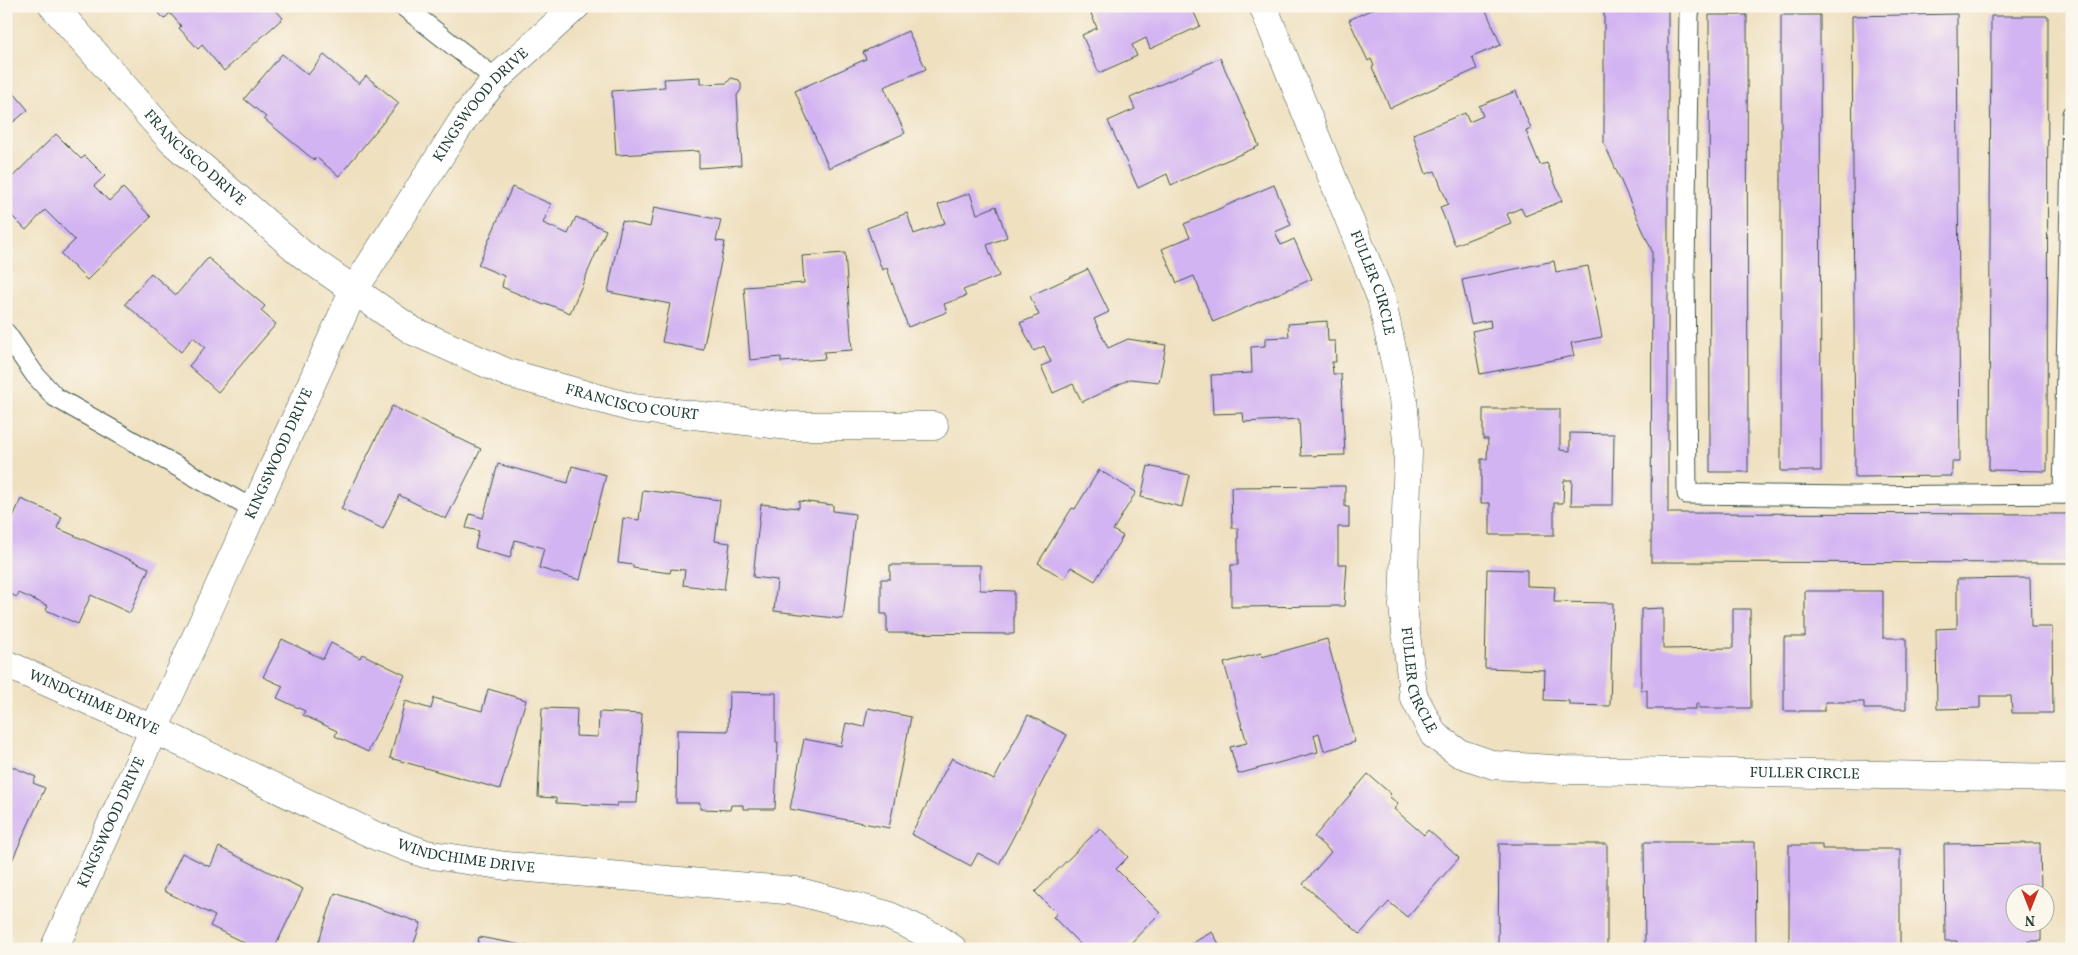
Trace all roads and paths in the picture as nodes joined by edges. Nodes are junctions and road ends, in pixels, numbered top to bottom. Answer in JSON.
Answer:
{"nodes":[{"id":1,"x":53,"y":6,"type":"edge"},
{"id":2,"x":403,"y":6,"type":"edge"},
{"id":3,"x":576,"y":6,"type":"edge"},
{"id":4,"x":1263,"y":6,"type":"edge"},
{"id":5,"x":1692,"y":6,"type":"edge"},
{"id":6,"x":496,"y":79,"type":"junction"},
{"id":7,"x":2072,"y":114,"type":"edge"},
{"id":8,"x":354,"y":290,"type":"junction"},
{"id":9,"x":6,"y":334,"type":"edge"},
{"id":10,"x":934,"y":426,"type":"dead end"},
{"id":11,"x":2067,"y":494,"type":"edge"},
{"id":12,"x":254,"y":510,"type":"junction"},
{"id":13,"x":6,"y":664,"type":"edge"},
{"id":14,"x":153,"y":729,"type":"junction"},
{"id":15,"x":2072,"y":778,"type":"edge"},
{"id":16,"x":54,"y":949,"type":"edge"},
{"id":17,"x":953,"y":949,"type":"edge"}],
"edges":[{"from":1,"to":8,"type":"street","name":"FRANCISCO DRIVE"},
{"from":2,"to":6,"type":"lane"},
{"from":3,"to":6,"type":"street","name":"KINGSWOOD DRIVE"},
{"from":4,"to":15,"type":"street","name":"FULLER CIRCLE"},
{"from":5,"to":11,"type":"lane"},
{"from":6,"to":8,"type":"street","name":"KINGSWOOD DRIVE"},
{"from":7,"to":11,"type":"lane"},
{"from":8,"to":10,"type":"street","name":"FRANCISCO COURT"},
{"from":8,"to":12,"type":"street","name":"KINGSWOOD DRIVE"},
{"from":9,"to":12,"type":"lane"},
{"from":12,"to":14,"type":"street","name":"KINGSWOOD DRIVE"},
{"from":13,"to":14,"type":"street","name":"WINDCHIME DRIVE"},
{"from":14,"to":16,"type":"street","name":"KINGSWOOD DRIVE"},
{"from":14,"to":17,"type":"street","name":"WINDCHIME DRIVE"}]}
